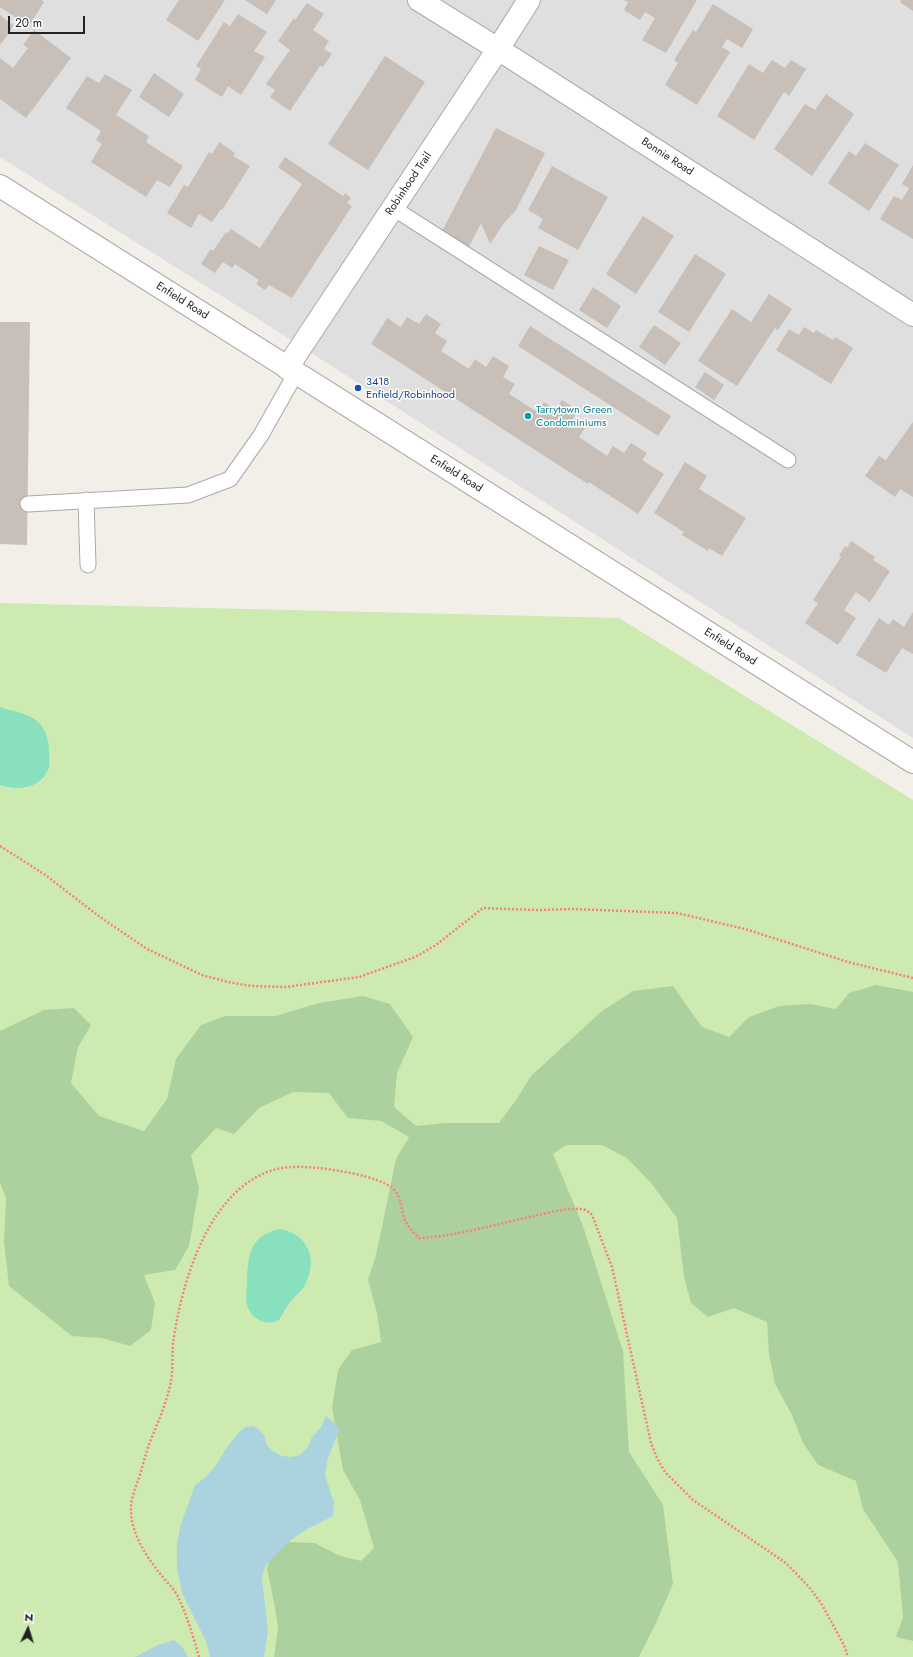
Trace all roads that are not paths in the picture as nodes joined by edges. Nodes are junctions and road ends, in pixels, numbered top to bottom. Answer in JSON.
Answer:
{"nodes":[{"id":1,"x":419,"y":0,"type":"edge"},
{"id":2,"x":529,"y":0,"type":"edge"},
{"id":3,"x":498,"y":49,"type":"junction"},
{"id":4,"x":0,"y":186,"type":"edge"},
{"id":5,"x":393,"y":208,"type":"junction"},
{"id":6,"x":912,"y":312,"type":"edge"},
{"id":7,"x":291,"y":371,"type":"junction"},
{"id":8,"x":788,"y":460,"type":"dead end"},
{"id":9,"x":86,"y":500,"type":"junction"},
{"id":10,"x":28,"y":504,"type":"dead end"},
{"id":11,"x":88,"y":565,"type":"dead end"},
{"id":12,"x":913,"y":762,"type":"edge"}],
"edges":[{"from":1,"to":3,"type":"street","name":"Bonnie Road"},
{"from":2,"to":3,"type":"street","name":"Robinhood Trail"},
{"from":3,"to":5,"type":"street","name":"Robinhood Trail"},
{"from":3,"to":6,"type":"street","name":"Bonnie Road"},
{"from":4,"to":7,"type":"street","name":"Enfield Road"},
{"from":5,"to":7,"type":"street","name":"Robinhood Trail"},
{"from":5,"to":8,"type":"lane"},
{"from":7,"to":9,"type":"lane"},
{"from":7,"to":12,"type":"street","name":"Enfield Road"},
{"from":9,"to":10,"type":"lane"},
{"from":9,"to":11,"type":"lane"}]}
